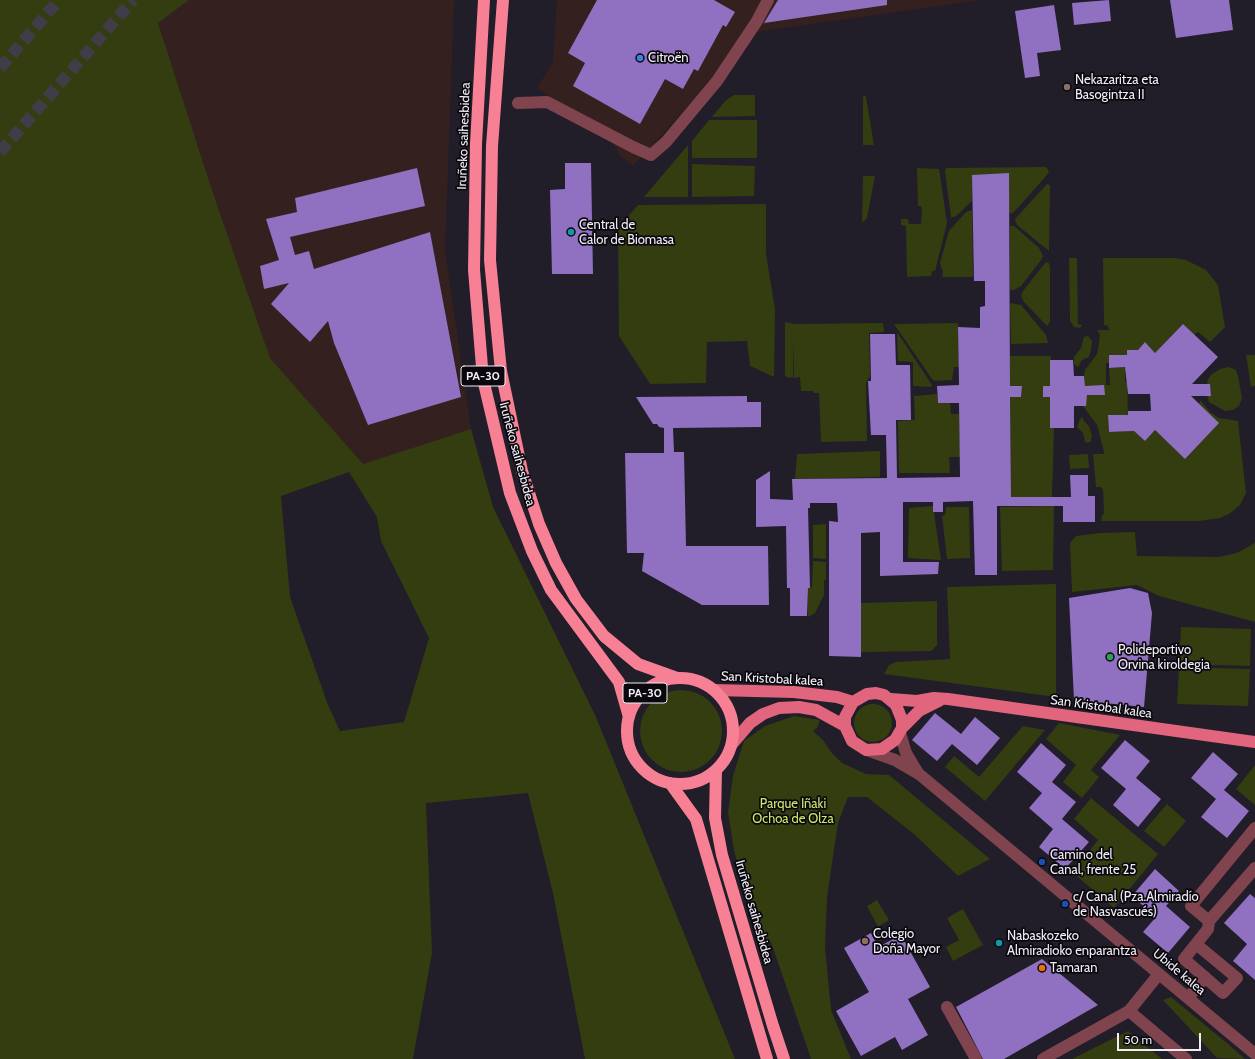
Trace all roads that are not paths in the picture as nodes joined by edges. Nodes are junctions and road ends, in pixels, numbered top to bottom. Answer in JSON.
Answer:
{"nodes":[{"id":1,"x":484,"y":0,"type":"edge"},
{"id":2,"x":503,"y":0,"type":"edge"},
{"id":3,"x":768,"y":0,"type":"edge"},
{"id":4,"x":518,"y":103,"type":"dead end"},
{"id":5,"x":677,"y":678,"type":"junction"},
{"id":6,"x":714,"y":690,"type":"junction"},
{"id":7,"x":891,"y":699,"type":"junction"},
{"id":8,"x":943,"y":699,"type":"junction"},
{"id":9,"x":853,"y":702,"type":"junction"},
{"id":10,"x":629,"y":717,"type":"junction"},
{"id":11,"x":845,"y":726,"type":"junction"},
{"id":12,"x":901,"y":730,"type":"junction"},
{"id":13,"x":1255,"y":742,"type":"edge"},
{"id":14,"x":732,"y":744,"type":"junction"},
{"id":15,"x":866,"y":750,"type":"junction"},
{"id":16,"x":716,"y":770,"type":"junction"},
{"id":17,"x":919,"y":774,"type":"junction"},
{"id":18,"x":670,"y":783,"type":"junction"},
{"id":19,"x":1255,"y":828,"type":"edge"},
{"id":20,"x":1255,"y":868,"type":"edge"},
{"id":21,"x":1209,"y":921,"type":"junction"},
{"id":22,"x":1196,"y":944,"type":"junction"},
{"id":23,"x":1159,"y":974,"type":"junction"},
{"id":24,"x":1205,"y":977,"type":"junction"},
{"id":25,"x":1188,"y":998,"type":"junction"},
{"id":26,"x":947,"y":1007,"type":"dead end"},
{"id":27,"x":1129,"y":1011,"type":"junction"},
{"id":28,"x":1255,"y":1054,"type":"edge"},
{"id":29,"x":767,"y":1059,"type":"edge"},
{"id":30,"x":784,"y":1059,"type":"edge"},
{"id":31,"x":976,"y":1059,"type":"edge"},
{"id":32,"x":1043,"y":1059,"type":"edge"},
{"id":33,"x":1186,"y":1059,"type":"edge"}],
"edges":[{"from":1,"to":10,"type":"highway","name":"Iruñeko saihesbidea","number":"PA-30"},
{"from":2,"to":5,"type":"highway","name":"Iruñeko saihesbidea","number":"PA-30"},
{"from":3,"to":4,"type":"street"},
{"from":5,"to":6,"type":"highway","number":"PA-30"},
{"from":5,"to":10,"type":"highway","number":"PA-30"},
{"from":6,"to":9,"type":"main road","name":"San Kristobal kalea"},
{"from":6,"to":14,"type":"highway","number":"PA-30"},
{"from":7,"to":8,"type":"main road","name":"San Kristobal kalea"},
{"from":7,"to":9,"type":"main road"},
{"from":7,"to":12,"type":"main road"},
{"from":8,"to":12,"type":"main road"},
{"from":8,"to":13,"type":"main road","name":"San Kristobal kalea"},
{"from":9,"to":11,"type":"main road"},
{"from":10,"to":18,"type":"highway","number":"PA-30"},
{"from":11,"to":14,"type":"main road","name":"San Kristobal kalea"},
{"from":11,"to":15,"type":"main road"},
{"from":12,"to":15,"type":"main road"},
{"from":12,"to":17,"type":"street","name":"Ubide kalea"},
{"from":14,"to":16,"type":"highway","number":"PA-30"},
{"from":15,"to":17,"type":"street","name":"Ubide kalea"},
{"from":16,"to":18,"type":"highway","number":"PA-30"},
{"from":16,"to":30,"type":"highway","name":"Iruñeko saihesbidea"},
{"from":17,"to":23,"type":"street","name":"Ubide kalea"},
{"from":18,"to":29,"type":"highway"},
{"from":19,"to":21,"type":"street"},
{"from":20,"to":21,"type":"street"},
{"from":21,"to":22,"type":"street"},
{"from":22,"to":24,"type":"street"},
{"from":22,"to":24,"type":"street"},
{"from":23,"to":25,"type":"street","name":"Ubide kalea"},
{"from":23,"to":27,"type":"street"},
{"from":24,"to":25,"type":"street"},
{"from":25,"to":28,"type":"street","name":"Ubide kalea"},
{"from":26,"to":31,"type":"street"},
{"from":27,"to":32,"type":"street"},
{"from":27,"to":33,"type":"street"}]}
